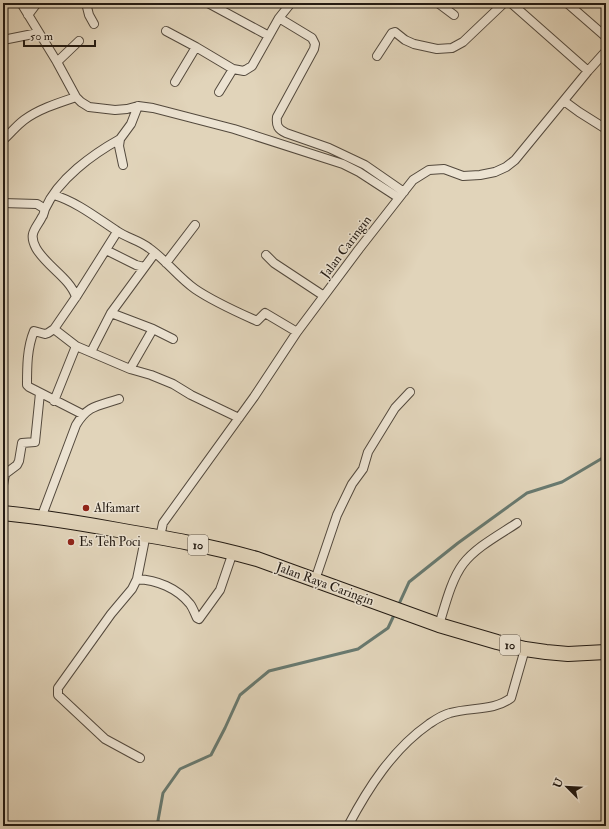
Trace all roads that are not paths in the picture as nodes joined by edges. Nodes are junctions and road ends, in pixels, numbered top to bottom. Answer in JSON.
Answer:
{"nodes":[{"id":1,"x":21,"y":3,"type":"edge"},
{"id":2,"x":37,"y":3,"type":"edge"},
{"id":3,"x":86,"y":3,"type":"edge"},
{"id":4,"x":208,"y":3,"type":"edge"},
{"id":5,"x":291,"y":3,"type":"edge"},
{"id":6,"x":438,"y":3,"type":"edge"},
{"id":7,"x":504,"y":3,"type":"edge"},
{"id":8,"x":511,"y":3,"type":"edge"},
{"id":9,"x":568,"y":3,"type":"edge"},
{"id":10,"x":28,"y":15,"type":"junction"},
{"id":11,"x":454,"y":15,"type":"dead end"},
{"id":12,"x":279,"y":18,"type":"junction"},
{"id":13,"x":94,"y":24,"type":"dead end"},
{"id":14,"x":166,"y":31,"type":"dead end"},
{"id":15,"x":38,"y":33,"type":"junction"},
{"id":16,"x":269,"y":36,"type":"junction"},
{"id":17,"x":606,"y":38,"type":"edge"},
{"id":18,"x":3,"y":40,"type":"edge"},
{"id":19,"x":79,"y":41,"type":"dead end"},
{"id":20,"x":196,"y":47,"type":"junction"},
{"id":21,"x":606,"y":51,"type":"edge"},
{"id":22,"x":377,"y":56,"type":"dead end"},
{"id":23,"x":57,"y":62,"type":"junction"},
{"id":24,"x":233,"y":69,"type":"junction"},
{"id":25,"x":588,"y":71,"type":"junction"},
{"id":26,"x":175,"y":82,"type":"dead end"},
{"id":27,"x":219,"y":92,"type":"dead end"},
{"id":28,"x":76,"y":96,"type":"junction"},
{"id":29,"x":564,"y":101,"type":"junction"},
{"id":30,"x":138,"y":106,"type":"junction"},
{"id":31,"x":606,"y":129,"type":"edge"},
{"id":32,"x":286,"y":133,"type":"junction"},
{"id":33,"x":120,"y":139,"type":"junction"},
{"id":34,"x":3,"y":140,"type":"edge"},
{"id":35,"x":281,"y":144,"type":"junction"},
{"id":36,"x":123,"y":165,"type":"dead end"},
{"id":37,"x":54,"y":195,"type":"junction"},
{"id":38,"x":401,"y":195,"type":"junction"},
{"id":39,"x":3,"y":203,"type":"edge"},
{"id":40,"x":45,"y":208,"type":"junction"},
{"id":41,"x":195,"y":226,"type":"dead end"},
{"id":42,"x":117,"y":232,"type":"junction"},
{"id":43,"x":106,"y":250,"type":"junction"},
{"id":44,"x":155,"y":253,"type":"junction"},
{"id":45,"x":266,"y":255,"type":"dead end"},
{"id":46,"x":166,"y":263,"type":"junction"},
{"id":47,"x":144,"y":267,"type":"junction"},
{"id":48,"x":324,"y":296,"type":"junction"},
{"id":49,"x":76,"y":297,"type":"junction"},
{"id":50,"x":111,"y":313,"type":"junction"},
{"id":51,"x":54,"y":329,"type":"junction"},
{"id":52,"x":153,"y":329,"type":"junction"},
{"id":53,"x":298,"y":332,"type":"junction"},
{"id":54,"x":173,"y":339,"type":"dead end"},
{"id":55,"x":76,"y":346,"type":"junction"},
{"id":56,"x":90,"y":352,"type":"junction"},
{"id":57,"x":130,"y":369,"type":"junction"},
{"id":58,"x":410,"y":392,"type":"dead end"},
{"id":59,"x":40,"y":393,"type":"junction"},
{"id":60,"x":119,"y":399,"type":"dead end"},
{"id":61,"x":54,"y":401,"type":"junction"},
{"id":62,"x":82,"y":414,"type":"junction"},
{"id":63,"x":239,"y":418,"type":"junction"},
{"id":64,"x":3,"y":485,"type":"edge"},
{"id":65,"x":3,"y":513,"type":"edge"},
{"id":66,"x":41,"y":518,"type":"junction"},
{"id":67,"x":518,"y":523,"type":"dead end"},
{"id":68,"x":146,"y":534,"type":"junction"},
{"id":69,"x":160,"y":537,"type":"junction"},
{"id":70,"x":233,"y":552,"type":"junction"},
{"id":71,"x":137,"y":579,"type":"junction"},
{"id":72,"x":315,"y":580,"type":"junction"},
{"id":73,"x":439,"y":625,"type":"junction"},
{"id":74,"x":525,"y":649,"type":"junction"},
{"id":75,"x":606,"y":652,"type":"edge"},
{"id":76,"x":140,"y":758,"type":"dead end"},
{"id":77,"x":348,"y":826,"type":"edge"}],
"edges":[{"from":1,"to":10,"type":"street"},
{"from":2,"to":10,"type":"street"},
{"from":3,"to":13,"type":"street"},
{"from":4,"to":16,"type":"street"},
{"from":5,"to":12,"type":"street"},
{"from":6,"to":11,"type":"street"},
{"from":7,"to":22,"type":"street"},
{"from":8,"to":25,"type":"street"},
{"from":9,"to":17,"type":"street"},
{"from":10,"to":15,"type":"street"},
{"from":12,"to":16,"type":"street"},
{"from":12,"to":32,"type":"street"},
{"from":14,"to":20,"type":"street"},
{"from":15,"to":18,"type":"street"},
{"from":15,"to":23,"type":"street"},
{"from":16,"to":24,"type":"street"},
{"from":19,"to":23,"type":"street"},
{"from":20,"to":24,"type":"street"},
{"from":20,"to":26,"type":"street"},
{"from":21,"to":25,"type":"street","name":"Jalan Caringin"},
{"from":23,"to":28,"type":"street"},
{"from":24,"to":27,"type":"street"},
{"from":25,"to":29,"type":"street","name":"Jalan Caringin"},
{"from":28,"to":30,"type":"street"},
{"from":28,"to":34,"type":"street"},
{"from":29,"to":31,"type":"street"},
{"from":29,"to":38,"type":"street","name":"Jalan Caringin"},
{"from":30,"to":33,"type":"street"},
{"from":30,"to":35,"type":"street"},
{"from":32,"to":35,"type":"street"},
{"from":32,"to":38,"type":"street"},
{"from":33,"to":36,"type":"street"},
{"from":33,"to":37,"type":"street"},
{"from":35,"to":38,"type":"street"},
{"from":37,"to":40,"type":"street"},
{"from":37,"to":42,"type":"street"},
{"from":38,"to":48,"type":"street","name":"Jalan Caringin"},
{"from":39,"to":40,"type":"street"},
{"from":40,"to":49,"type":"street"},
{"from":41,"to":46,"type":"street"},
{"from":42,"to":43,"type":"street"},
{"from":42,"to":44,"type":"street"},
{"from":43,"to":47,"type":"street"},
{"from":43,"to":49,"type":"street"},
{"from":44,"to":46,"type":"street"},
{"from":44,"to":47,"type":"street"},
{"from":45,"to":48,"type":"street"},
{"from":46,"to":53,"type":"street"},
{"from":47,"to":50,"type":"street"},
{"from":48,"to":53,"type":"street","name":"Jalan Caringin"},
{"from":49,"to":51,"type":"street"},
{"from":50,"to":52,"type":"street"},
{"from":50,"to":56,"type":"street"},
{"from":51,"to":55,"type":"street"},
{"from":51,"to":59,"type":"street"},
{"from":52,"to":54,"type":"street"},
{"from":52,"to":57,"type":"street"},
{"from":53,"to":63,"type":"street","name":"Jalan Caringin"},
{"from":55,"to":56,"type":"street"},
{"from":55,"to":61,"type":"street"},
{"from":56,"to":57,"type":"street"},
{"from":57,"to":63,"type":"street"},
{"from":58,"to":72,"type":"street"},
{"from":59,"to":61,"type":"street"},
{"from":59,"to":64,"type":"street"},
{"from":60,"to":62,"type":"street"},
{"from":61,"to":62,"type":"street"},
{"from":62,"to":66,"type":"street"},
{"from":63,"to":69,"type":"street","name":"Jalan Caringin"},
{"from":65,"to":66,"type":"highway","name":"Jalan Raya Caringin","number":"10"},
{"from":66,"to":68,"type":"highway","name":"Jalan Raya Caringin","number":"10"},
{"from":67,"to":73,"type":"street"},
{"from":68,"to":69,"type":"highway","name":"Jalan Raya Caringin","number":"10"},
{"from":68,"to":71,"type":"street"},
{"from":69,"to":70,"type":"highway","name":"Jalan Raya Caringin","number":"10"},
{"from":70,"to":71,"type":"street"},
{"from":70,"to":72,"type":"highway","name":"Jalan Raya Caringin","number":"10"},
{"from":71,"to":76,"type":"street"},
{"from":72,"to":73,"type":"highway","name":"Jalan Raya Caringin","number":"10"},
{"from":73,"to":74,"type":"highway","number":"10"},
{"from":74,"to":75,"type":"highway","number":"10"},
{"from":74,"to":77,"type":"street"}]}
